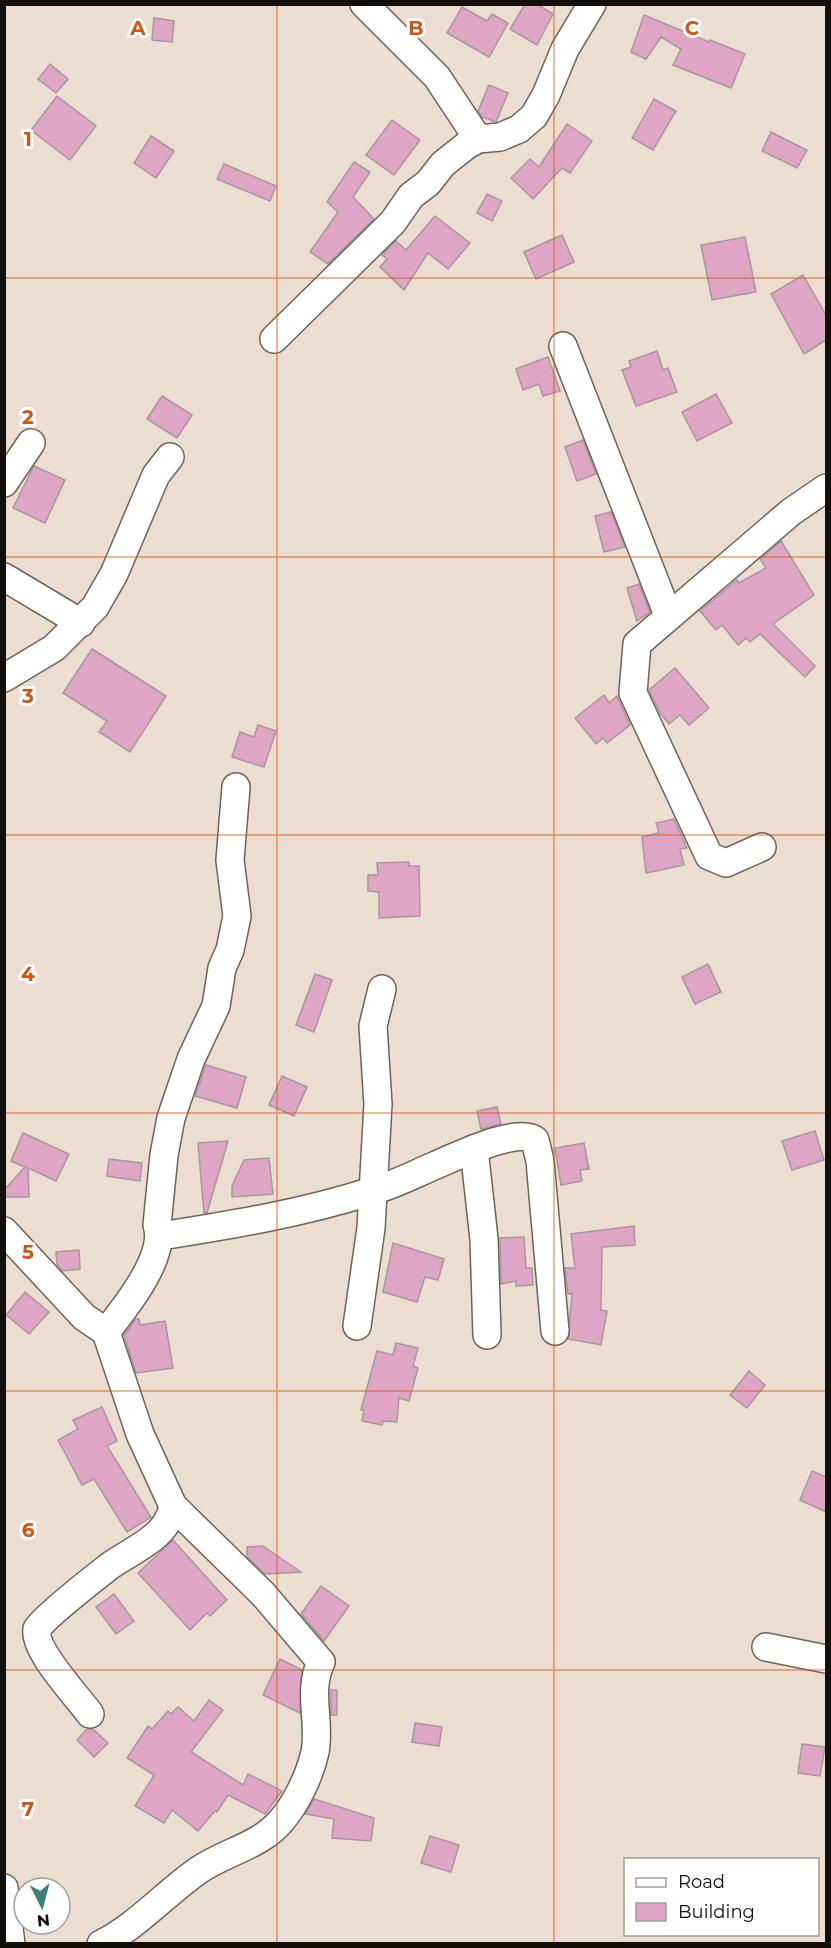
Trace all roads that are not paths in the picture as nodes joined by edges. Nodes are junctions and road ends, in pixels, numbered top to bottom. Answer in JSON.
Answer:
{"nodes":[{"id":1,"x":364,"y":4,"type":"edge"},
{"id":2,"x":592,"y":4,"type":"edge"},
{"id":3,"x":478,"y":139,"type":"junction"},
{"id":4,"x":274,"y":339,"type":"dead end"},
{"id":5,"x":563,"y":346,"type":"dead end"},
{"id":6,"x":31,"y":443,"type":"dead end"},
{"id":7,"x":170,"y":457,"type":"dead end"},
{"id":8,"x":4,"y":483,"type":"edge"},
{"id":9,"x":826,"y":488,"type":"edge"},
{"id":10,"x":4,"y":577,"type":"edge"},
{"id":11,"x":668,"y":615,"type":"junction"},
{"id":12,"x":81,"y":623,"type":"junction"},
{"id":13,"x":4,"y":678,"type":"edge"},
{"id":14,"x":236,"y":787,"type":"dead end"},
{"id":15,"x":762,"y":847,"type":"dead end"},
{"id":16,"x":382,"y":989,"type":"dead end"},
{"id":17,"x":474,"y":1149,"type":"junction"},
{"id":18,"x":374,"y":1191,"type":"junction"},
{"id":19,"x":4,"y":1231,"type":"edge"},
{"id":20,"x":161,"y":1236,"type":"junction"},
{"id":21,"x":357,"y":1326,"type":"dead end"},
{"id":22,"x":555,"y":1331,"type":"dead end"},
{"id":23,"x":106,"y":1332,"type":"junction"},
{"id":24,"x":487,"y":1335,"type":"dead end"},
{"id":25,"x":173,"y":1506,"type":"junction"},
{"id":26,"x":766,"y":1647,"type":"dead end"},
{"id":27,"x":826,"y":1659,"type":"edge"},
{"id":28,"x":90,"y":1714,"type":"dead end"},
{"id":29,"x":4,"y":1888,"type":"edge"},
{"id":30,"x":11,"y":1944,"type":"edge"},
{"id":31,"x":101,"y":1944,"type":"edge"}],
"edges":[{"from":1,"to":3,"type":"street"},
{"from":2,"to":3,"type":"street"},
{"from":3,"to":4,"type":"street"},
{"from":5,"to":11,"type":"street"},
{"from":6,"to":8,"type":"street"},
{"from":7,"to":12,"type":"street"},
{"from":9,"to":11,"type":"street"},
{"from":10,"to":12,"type":"street"},
{"from":11,"to":15,"type":"street"},
{"from":12,"to":13,"type":"street"},
{"from":14,"to":20,"type":"street"},
{"from":16,"to":18,"type":"street"},
{"from":17,"to":18,"type":"street"},
{"from":17,"to":22,"type":"street"},
{"from":17,"to":24,"type":"street"},
{"from":18,"to":20,"type":"street"},
{"from":18,"to":21,"type":"street"},
{"from":19,"to":23,"type":"street"},
{"from":20,"to":23,"type":"street"},
{"from":23,"to":25,"type":"street"},
{"from":25,"to":28,"type":"street"},
{"from":25,"to":31,"type":"street"},
{"from":26,"to":27,"type":"street"},
{"from":29,"to":30,"type":"street"}]}
